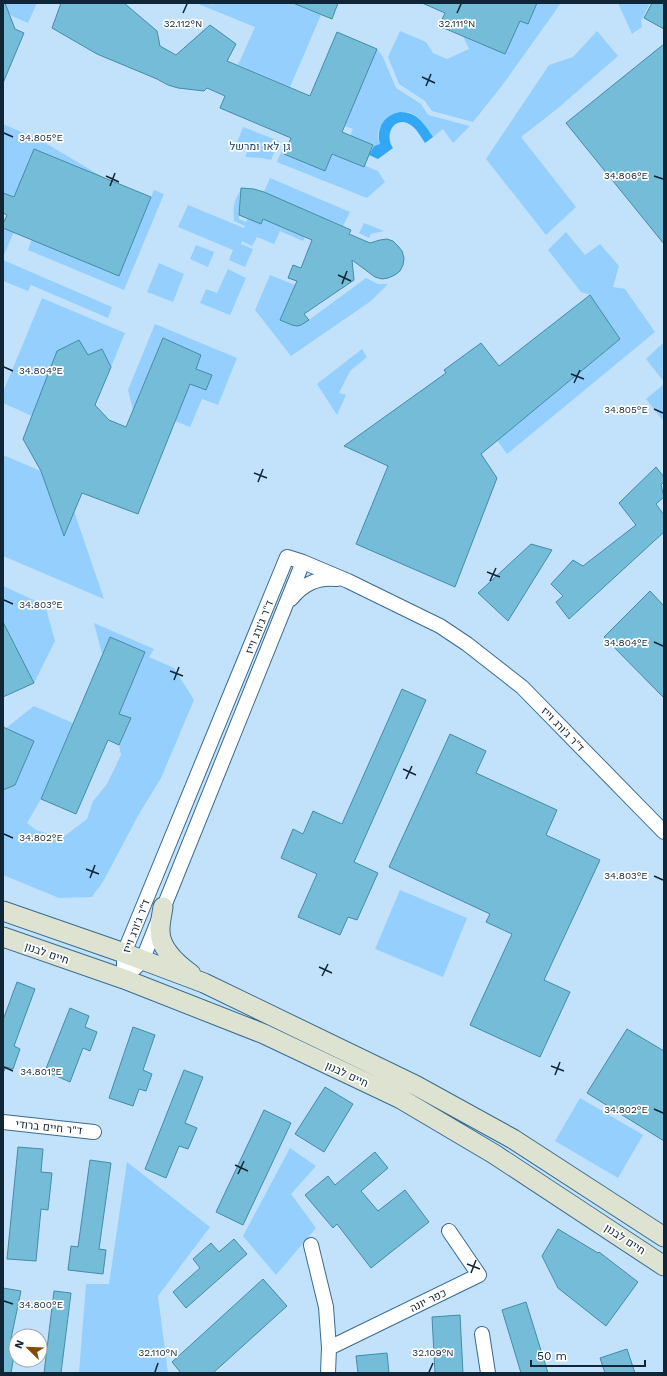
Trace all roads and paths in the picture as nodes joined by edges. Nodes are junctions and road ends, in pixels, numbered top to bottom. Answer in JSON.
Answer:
{"nodes":[{"id":1,"x":303,"y":562,"type":"junction"},
{"id":2,"x":348,"y":581,"type":"junction"},
{"id":3,"x":282,"y":613,"type":"junction"},
{"id":4,"x":664,"y":832,"type":"edge"},
{"id":5,"x":163,"y":907,"type":"junction"},
{"id":6,"x":3,"y":911,"type":"edge"},
{"id":7,"x":3,"y":937,"type":"edge"},
{"id":8,"x":124,"y":953,"type":"junction"},
{"id":9,"x":142,"y":960,"type":"junction"},
{"id":10,"x":124,"y":979,"type":"junction"},
{"id":11,"x":204,"y":983,"type":"junction"},
{"id":12,"x":3,"y":1122,"type":"edge"},
{"id":13,"x":94,"y":1132,"type":"dead end"},
{"id":14,"x":449,"y":1231,"type":"dead end"},
{"id":15,"x":664,"y":1237,"type":"edge"},
{"id":16,"x":312,"y":1245,"type":"dead end"},
{"id":17,"x":664,"y":1266,"type":"edge"},
{"id":18,"x":482,"y":1334,"type":"dead end"},
{"id":19,"x":329,"y":1348,"type":"junction"},
{"id":20,"x":328,"y":1373,"type":"edge"},
{"id":21,"x":488,"y":1373,"type":"edge"}],
"edges":[{"from":1,"to":2,"type":"street","name":"ד\"ר ג'ורג וייז"},
{"from":1,"to":3,"type":"street","name":"ד\"ר ג'ורג וייז"},
{"from":1,"to":8,"type":"street","name":"ד\"ר ג'ורג וייז"},
{"from":2,"to":3,"type":"street"},
{"from":2,"to":4,"type":"street","name":"ד\"ר ג'ורג וייז"},
{"from":3,"to":5,"type":"street","name":"ד\"ר ג'ורג וייז"},
{"from":5,"to":9,"type":"street","name":"ד\"ר ג'ורג וייז"},
{"from":5,"to":11,"type":"main road"},
{"from":6,"to":8,"type":"main road","name":"חיים לבנון"},
{"from":7,"to":10,"type":"main road","name":"חיים לבנון"},
{"from":8,"to":9,"type":"main road","name":"חיים לבנון"},
{"from":8,"to":10,"type":"street","name":"ד\"ר ג'ורג וייז"},
{"from":9,"to":10,"type":"street","name":"ד\"ר ג'ורג וייז"},
{"from":9,"to":11,"type":"main road","name":"חיים לבנון"},
{"from":10,"to":17,"type":"main road","name":"חיים לבנון"},
{"from":11,"to":15,"type":"main road","name":"חיים לבנון"},
{"from":12,"to":13,"type":"street","name":"ד\"ר חיים ברודי"},
{"from":14,"to":19,"type":"street","name":"כפר יונה"},
{"from":16,"to":19,"type":"street"},
{"from":18,"to":21,"type":"street"},
{"from":19,"to":20,"type":"street"}]}
